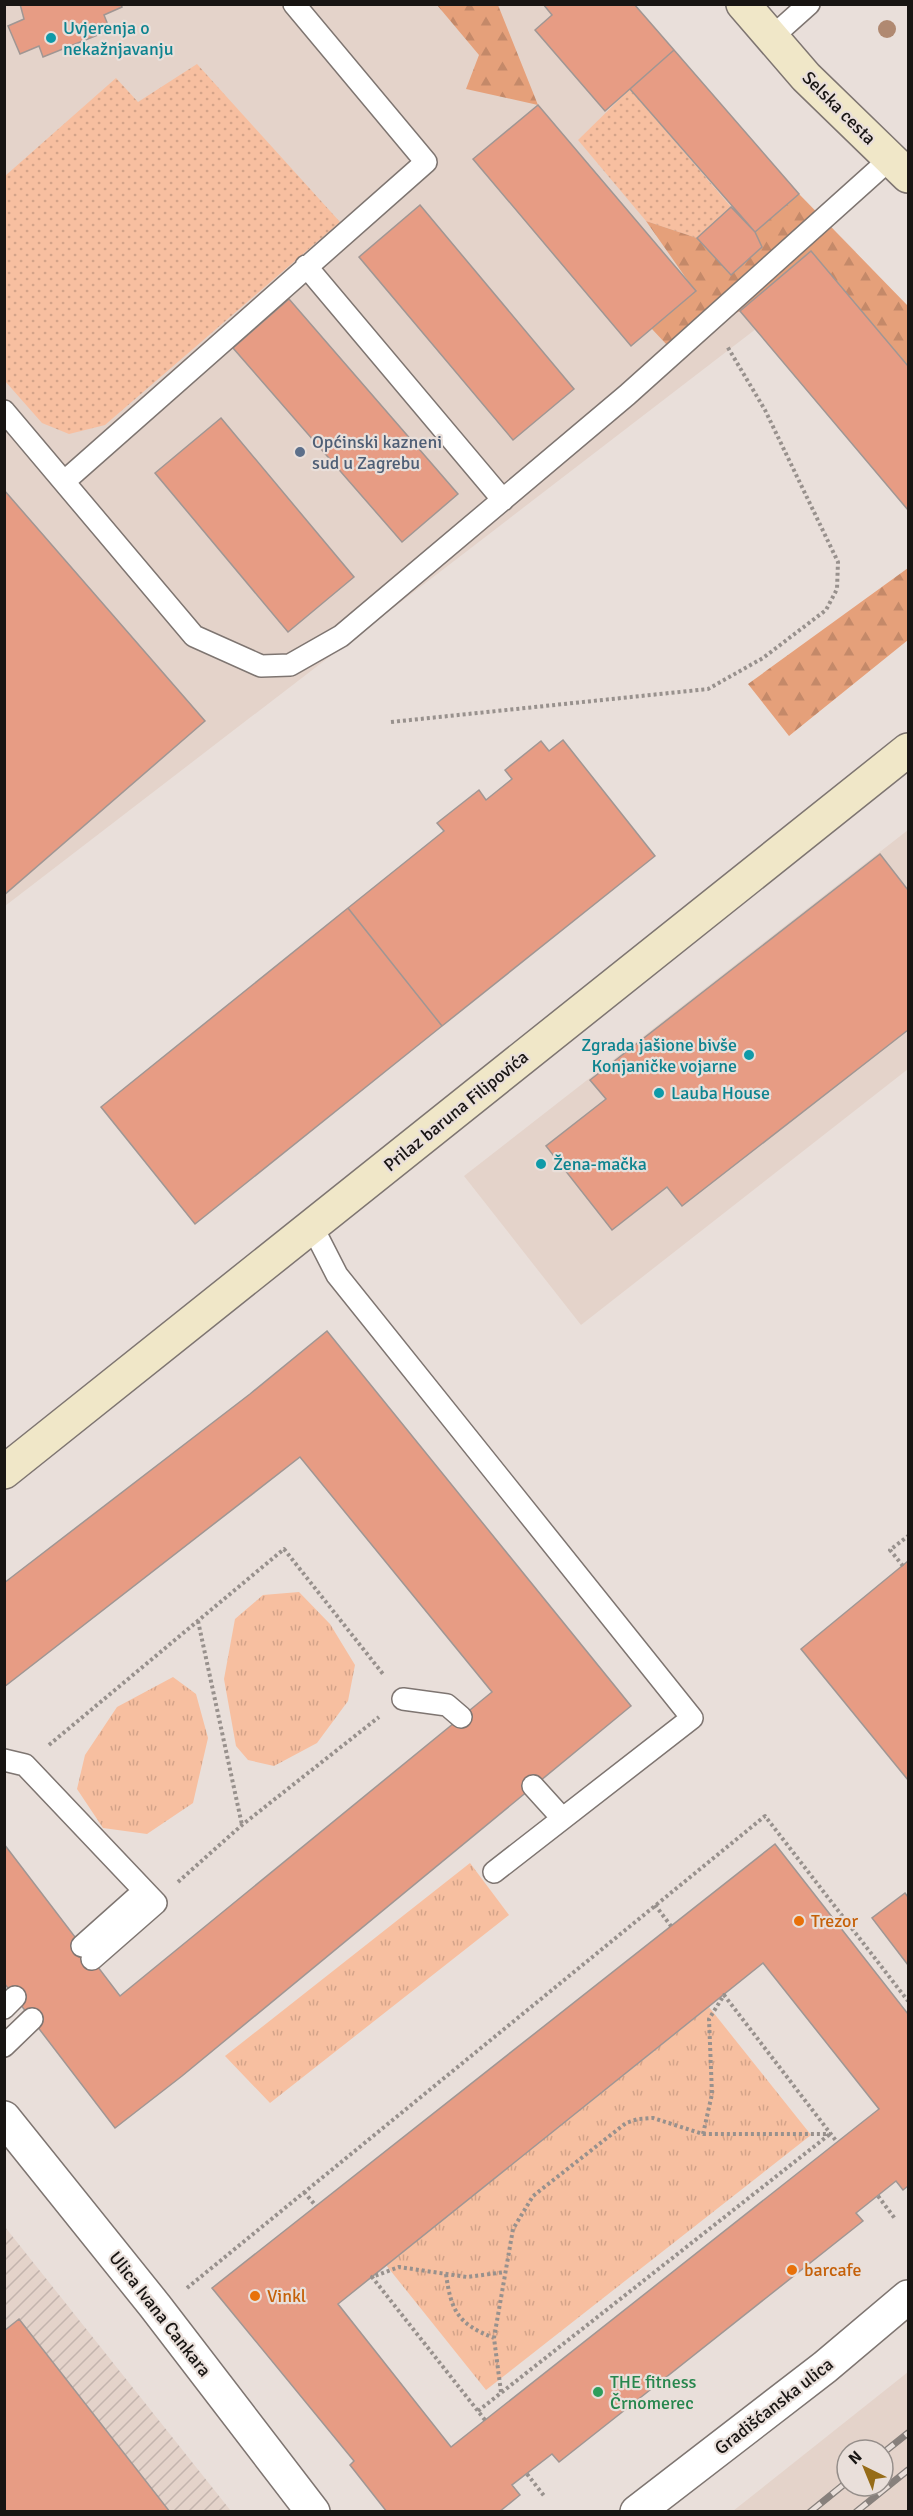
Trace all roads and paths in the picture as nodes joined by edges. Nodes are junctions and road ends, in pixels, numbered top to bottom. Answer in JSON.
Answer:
{"nodes":[{"id":1,"x":294,"y":4,"type":"edge"},
{"id":2,"x":742,"y":4,"type":"edge"},
{"id":3,"x":809,"y":4,"type":"edge"},
{"id":4,"x":771,"y":38,"type":"junction"},
{"id":5,"x":899,"y":167,"type":"edge"},
{"id":6,"x":306,"y":266,"type":"junction"},
{"id":7,"x":711,"y":319,"type":"junction"},
{"id":8,"x":4,"y":411,"type":"edge"},
{"id":9,"x":66,"y":480,"type":"junction"},
{"id":10,"x":503,"y":500,"type":"junction"},
{"id":11,"x":391,"y":722,"type":"dead end"},
{"id":12,"x":909,"y":750,"type":"edge"},
{"id":13,"x":312,"y":1226,"type":"junction"},
{"id":14,"x":4,"y":1472,"type":"edge"},
{"id":15,"x":909,"y":1536,"type":"edge"},
{"id":16,"x":903,"y":1566,"type":"dead end"},
{"id":17,"x":198,"y":1621,"type":"junction"},
{"id":18,"x":403,"y":1699,"type":"junction"},
{"id":19,"x":461,"y":1717,"type":"dead end"},
{"id":20,"x":4,"y":1760,"type":"edge"},
{"id":21,"x":25,"y":1765,"type":"junction"},
{"id":22,"x":533,"y":1786,"type":"dead end"},
{"id":23,"x":562,"y":1818,"type":"junction"},
{"id":24,"x":242,"y":1825,"type":"junction"},
{"id":25,"x":494,"y":1872,"type":"dead end"},
{"id":26,"x":146,"y":1900,"type":"junction"},
{"id":27,"x":655,"y":1905,"type":"junction"},
{"id":28,"x":671,"y":1926,"type":"dead end"},
{"id":29,"x":87,"y":1953,"type":"dead end"},
{"id":30,"x":909,"y":2001,"type":"edge"},
{"id":31,"x":32,"y":2019,"type":"dead end"},
{"id":32,"x":4,"y":2046,"type":"edge"},
{"id":33,"x":4,"y":2118,"type":"edge"},
{"id":34,"x":703,"y":2134,"type":"junction"},
{"id":35,"x":830,"y":2134,"type":"junction"},
{"id":36,"x":837,"y":2142,"type":"dead end"},
{"id":37,"x":304,"y":2192,"type":"junction"},
{"id":38,"x":878,"y":2196,"type":"dead end"},
{"id":39,"x":316,"y":2206,"type":"dead end"},
{"id":40,"x":896,"y":2220,"type":"dead end"},
{"id":41,"x":505,"y":2272,"type":"junction"},
{"id":42,"x":447,"y":2274,"type":"junction"},
{"id":43,"x":180,"y":2293,"type":"dead end"},
{"id":44,"x":909,"y":2297,"type":"edge"},
{"id":45,"x":494,"y":2338,"type":"junction"},
{"id":46,"x":501,"y":2392,"type":"junction"},
{"id":47,"x":478,"y":2411,"type":"junction"},
{"id":48,"x":484,"y":2420,"type":"dead end"},
{"id":49,"x":527,"y":2474,"type":"dead end"},
{"id":50,"x":545,"y":2497,"type":"dead end"},
{"id":51,"x":313,"y":2511,"type":"edge"},
{"id":52,"x":637,"y":2511,"type":"edge"}],
"edges":[{"from":1,"to":6,"type":"lane"},
{"from":2,"to":4,"type":"main road","name":"Selska cesta"},
{"from":3,"to":4,"type":"lane"},
{"from":4,"to":5,"type":"main road","name":"Selska cesta"},
{"from":5,"to":7,"type":"lane"},
{"from":6,"to":9,"type":"lane"},
{"from":6,"to":10,"type":"lane"},
{"from":7,"to":10,"type":"lane"},
{"from":7,"to":11,"type":"path"},
{"from":8,"to":9,"type":"lane"},
{"from":9,"to":10,"type":"lane"},
{"from":12,"to":13,"type":"main road","name":"Prilaz baruna Filipovića"},
{"from":13,"to":14,"type":"main road","name":"Prilaz baruna Filipovića"},
{"from":13,"to":23,"type":"lane"},
{"from":15,"to":16,"type":"path"},
{"from":17,"to":18,"type":"path"},
{"from":17,"to":21,"type":"path"},
{"from":17,"to":24,"type":"path"},
{"from":18,"to":19,"type":"lane"},
{"from":18,"to":24,"type":"path"},
{"from":20,"to":21,"type":"lane"},
{"from":21,"to":26,"type":"lane"},
{"from":22,"to":23,"type":"lane"},
{"from":23,"to":25,"type":"lane"},
{"from":24,"to":26,"type":"path"},
{"from":26,"to":29,"type":"lane"},
{"from":27,"to":28,"type":"path"},
{"from":27,"to":30,"type":"path"},
{"from":27,"to":37,"type":"path"},
{"from":31,"to":32,"type":"lane"},
{"from":33,"to":51,"type":"street","name":"Ulica Ivana Cankara"},
{"from":34,"to":35,"type":"path"},
{"from":34,"to":35,"type":"path"},
{"from":34,"to":41,"type":"path"},
{"from":35,"to":36,"type":"path"},
{"from":35,"to":46,"type":"path"},
{"from":37,"to":39,"type":"path"},
{"from":37,"to":43,"type":"path"},
{"from":38,"to":40,"type":"path"},
{"from":41,"to":42,"type":"path"},
{"from":41,"to":45,"type":"path"},
{"from":42,"to":45,"type":"path"},
{"from":42,"to":47,"type":"path"},
{"from":44,"to":52,"type":"street","name":"Gradišćanska ulica"},
{"from":45,"to":46,"type":"path"},
{"from":46,"to":47,"type":"path"},
{"from":47,"to":48,"type":"path"},
{"from":49,"to":50,"type":"path"}]}
